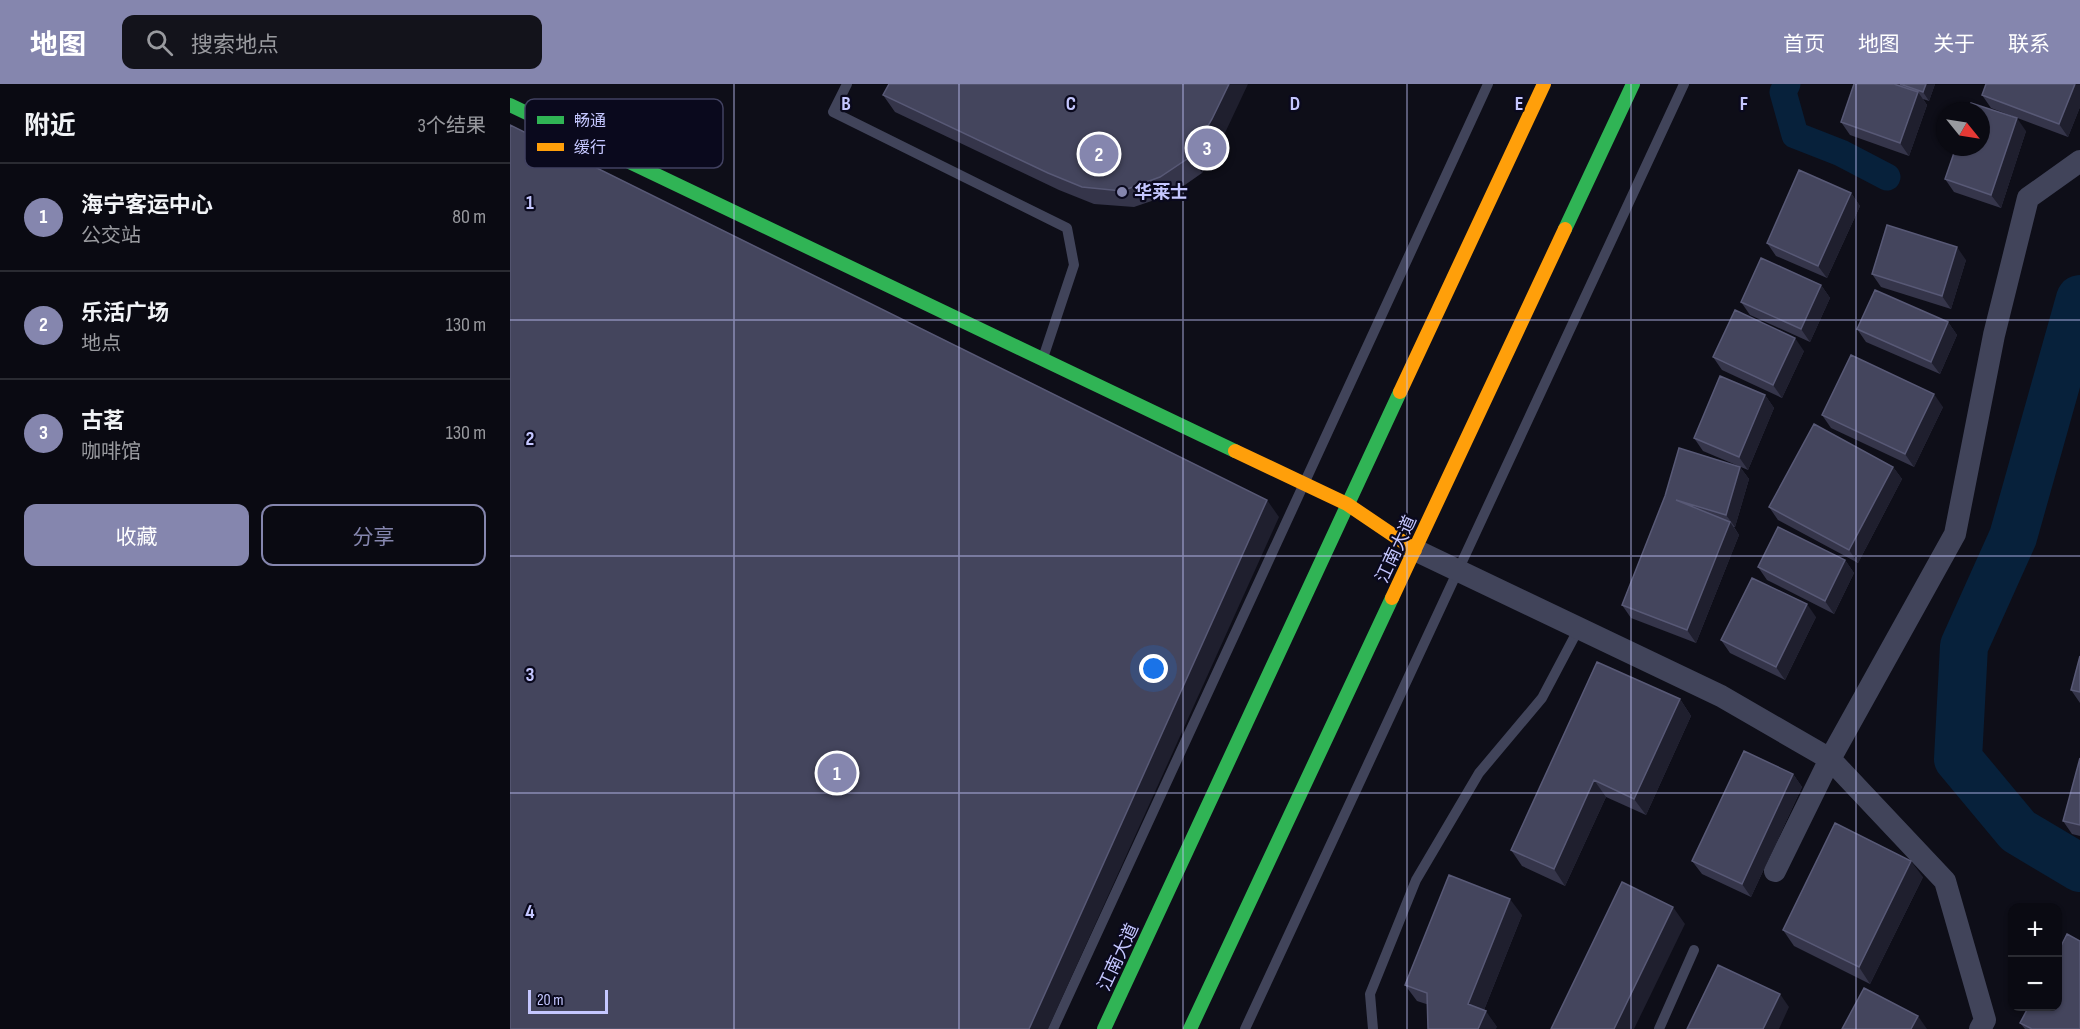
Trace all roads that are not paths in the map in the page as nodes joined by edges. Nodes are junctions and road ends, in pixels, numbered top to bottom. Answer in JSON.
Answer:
{"nodes":[{"id":1,"x":847,"y":84,"type":"edge"},
{"id":2,"x":1488,"y":84,"type":"edge"},
{"id":3,"x":1544,"y":84,"type":"edge"},
{"id":4,"x":1633,"y":84,"type":"edge"},
{"id":5,"x":1684,"y":84,"type":"edge"},
{"id":6,"x":510,"y":105,"type":"edge"},
{"id":7,"x":525,"y":112,"type":"edge"},
{"id":8,"x":2080,"y":160,"type":"edge"},
{"id":9,"x":642,"y":168,"type":"edge"},
{"id":10,"x":1042,"y":359,"type":"junction"},
{"id":11,"x":1304,"y":484,"type":"junction"},
{"id":12,"x":1347,"y":504,"type":"junction"},
{"id":13,"x":1415,"y":550,"type":"junction"},
{"id":14,"x":1457,"y":570,"type":"junction"},
{"id":15,"x":1579,"y":628,"type":"junction"},
{"id":16,"x":1830,"y":759,"type":"junction"},
{"id":17,"x":1775,"y":871,"type":"dead end"},
{"id":18,"x":1694,"y":950,"type":"dead end"},
{"id":19,"x":1053,"y":1029,"type":"edge"},
{"id":20,"x":1104,"y":1029,"type":"edge"},
{"id":21,"x":1190,"y":1029,"type":"edge"},
{"id":22,"x":1245,"y":1029,"type":"edge"},
{"id":23,"x":1372,"y":1029,"type":"edge"},
{"id":24,"x":1659,"y":1029,"type":"edge"},
{"id":25,"x":1980,"y":1029,"type":"edge"}],
"edges":[{"from":1,"to":10,"type":"lane"},
{"from":2,"to":11,"type":"lane"},
{"from":3,"to":12,"type":"main road","name":"江南大道"},
{"from":4,"to":13,"type":"main road","name":"江南大道"},
{"from":5,"to":14,"type":"lane"},
{"from":6,"to":7,"type":"main road"},
{"from":8,"to":16,"type":"street"},
{"from":9,"to":10,"type":"main road"},
{"from":10,"to":11,"type":"main road"},
{"from":11,"to":12,"type":"main road"},
{"from":11,"to":19,"type":"lane"},
{"from":12,"to":13,"type":"main road"},
{"from":12,"to":20,"type":"main road","name":"江南大道"},
{"from":13,"to":14,"type":"street"},
{"from":13,"to":21,"type":"main road","name":"江南大道"},
{"from":14,"to":15,"type":"street"},
{"from":14,"to":22,"type":"lane"},
{"from":15,"to":16,"type":"street"},
{"from":15,"to":23,"type":"lane"},
{"from":16,"to":17,"type":"street"},
{"from":16,"to":25,"type":"street"},
{"from":18,"to":24,"type":"lane"}]}
